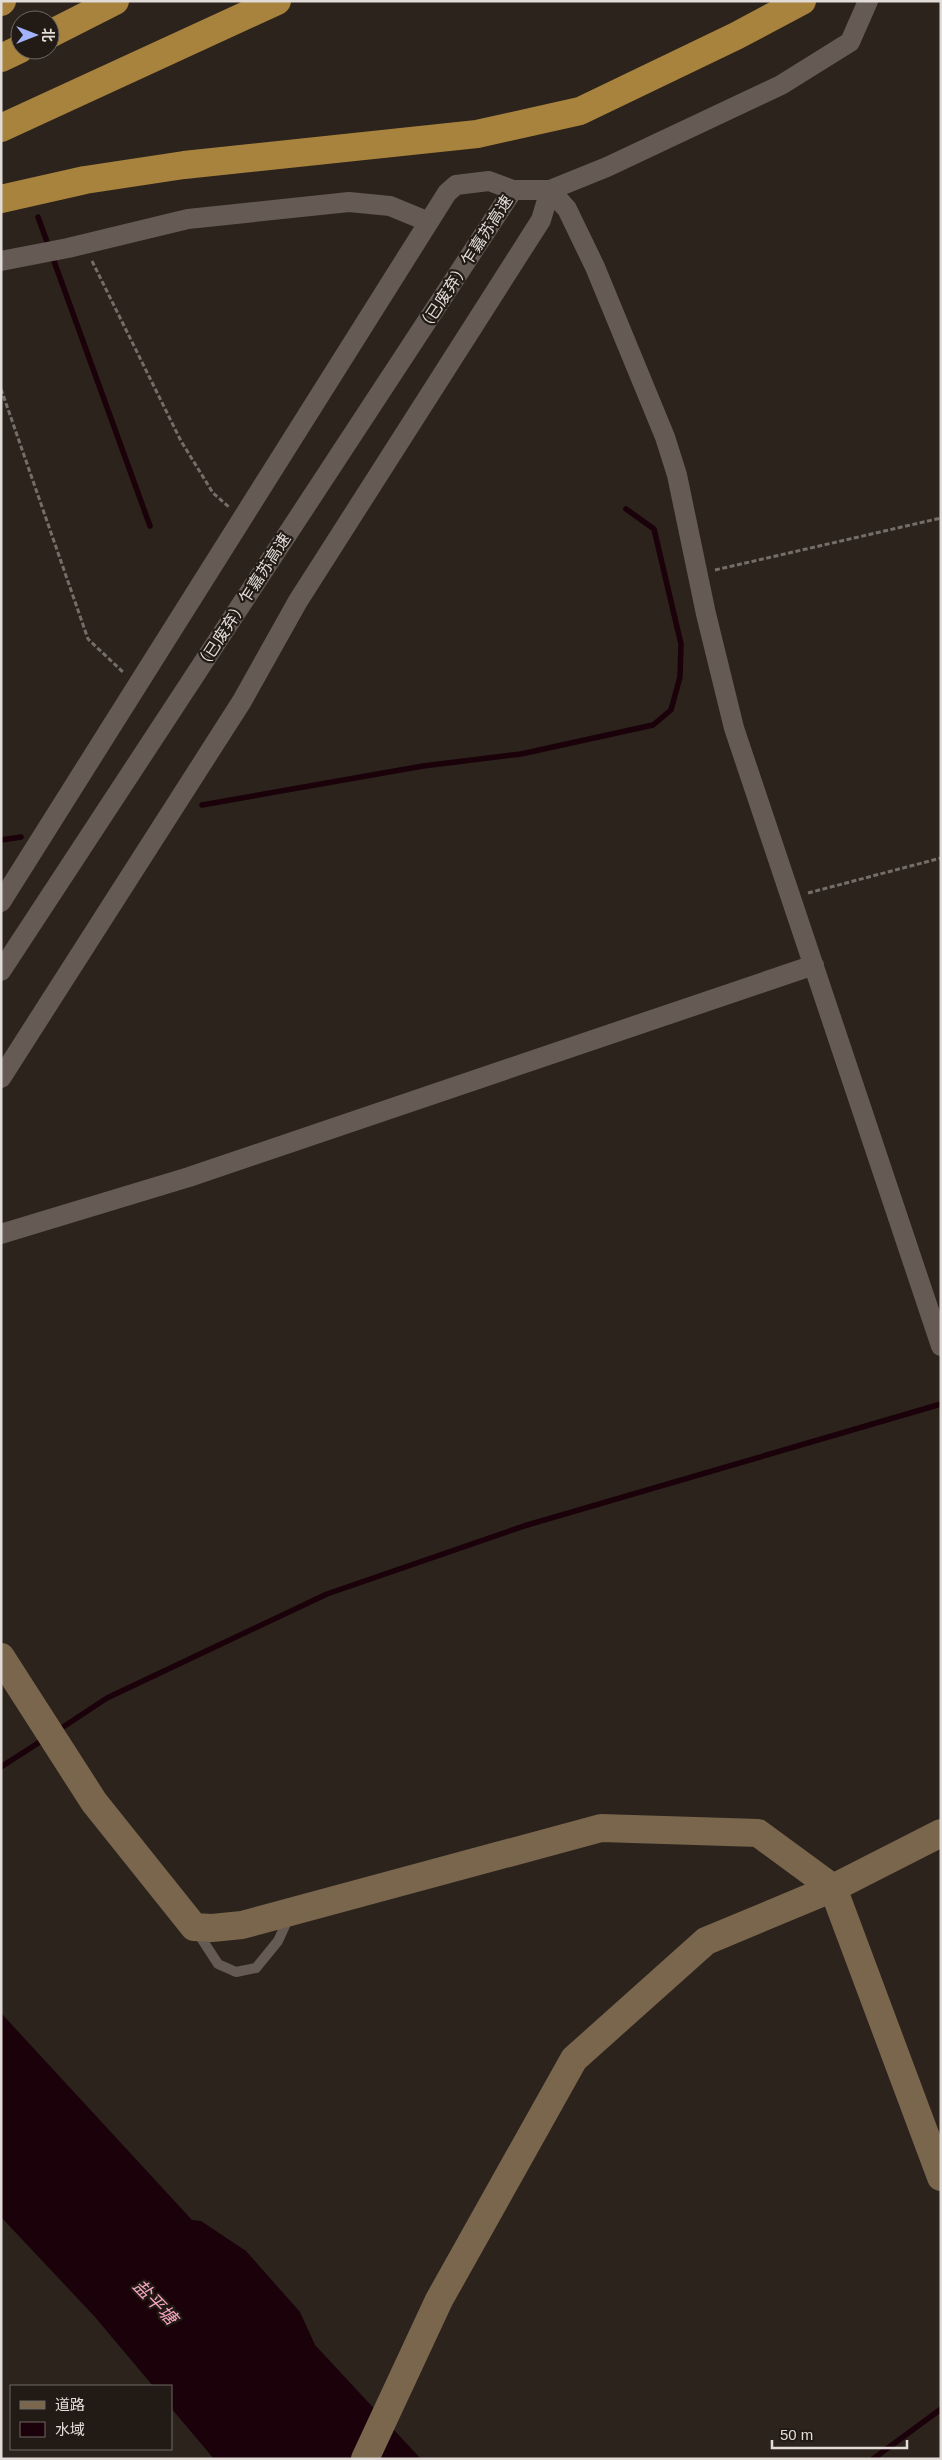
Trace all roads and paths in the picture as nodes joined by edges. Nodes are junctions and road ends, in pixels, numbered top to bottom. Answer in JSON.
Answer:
{"nodes":[{"id":1,"x":115,"y":1,"type":"edge"},
{"id":2,"x":277,"y":1,"type":"edge"},
{"id":3,"x":868,"y":1,"type":"edge"},
{"id":4,"x":800,"y":3,"type":"edge"},
{"id":5,"x":60,"y":29,"type":"edge"},
{"id":6,"x":1,"y":128,"type":"edge"},
{"id":7,"x":514,"y":190,"type":"junction"},
{"id":8,"x":550,"y":190,"type":"junction"},
{"id":9,"x":1,"y":199,"type":"edge"},
{"id":10,"x":429,"y":222,"type":"junction"},
{"id":11,"x":75,"y":247,"type":"junction"},
{"id":12,"x":1,"y":261,"type":"edge"},
{"id":13,"x":1,"y":389,"type":"edge"},
{"id":14,"x":244,"y":517,"type":"junction"},
{"id":15,"x":941,"y":518,"type":"edge"},
{"id":16,"x":697,"y":574,"type":"junction"},
{"id":17,"x":139,"y":684,"type":"junction"},
{"id":18,"x":941,"y":858,"type":"edge"},
{"id":19,"x":790,"y":898,"type":"junction"},
{"id":20,"x":1,"y":902,"type":"edge"},
{"id":21,"x":814,"y":965,"type":"junction"},
{"id":22,"x":1,"y":971,"type":"edge"},
{"id":23,"x":1,"y":1078,"type":"edge"},
{"id":24,"x":1,"y":1234,"type":"edge"},
{"id":25,"x":941,"y":1346,"type":"edge"},
{"id":26,"x":1,"y":1657,"type":"edge"},
{"id":27,"x":941,"y":1833,"type":"edge"},
{"id":28,"x":833,"y":1888,"type":"junction"},
{"id":29,"x":291,"y":1912,"type":"junction"},
{"id":30,"x":194,"y":1927,"type":"junction"},
{"id":31,"x":941,"y":2177,"type":"edge"},
{"id":32,"x":365,"y":2459,"type":"edge"}],
"edges":[{"from":1,"to":5,"type":"highway"},
{"from":2,"to":6,"type":"highway"},
{"from":3,"to":8,"type":"street"},
{"from":4,"to":9,"type":"highway"},
{"from":7,"to":8,"type":"street"},
{"from":7,"to":10,"type":"street","name":"（已废弃）乍嘉苏高速"},
{"from":7,"to":22,"type":"street","name":"（已废弃）乍嘉苏高速"},
{"from":8,"to":16,"type":"street"},
{"from":8,"to":23,"type":"street"},
{"from":10,"to":11,"type":"street"},
{"from":10,"to":14,"type":"street","name":"（已废弃）乍嘉苏高速"},
{"from":11,"to":12,"type":"street"},
{"from":11,"to":14,"type":"path"},
{"from":13,"to":17,"type":"path"},
{"from":14,"to":17,"type":"street","name":"（已废弃）乍嘉苏高速"},
{"from":15,"to":16,"type":"path"},
{"from":16,"to":19,"type":"street"},
{"from":17,"to":20,"type":"street","name":"（已废弃）乍嘉苏高速"},
{"from":18,"to":19,"type":"path"},
{"from":19,"to":21,"type":"street"},
{"from":21,"to":24,"type":"street"},
{"from":21,"to":25,"type":"street"},
{"from":26,"to":30,"type":"street"},
{"from":27,"to":28,"type":"street"},
{"from":28,"to":29,"type":"street"},
{"from":28,"to":31,"type":"street"},
{"from":28,"to":32,"type":"street"},
{"from":29,"to":30,"type":"street"},
{"from":29,"to":30,"type":"lane"}]}
